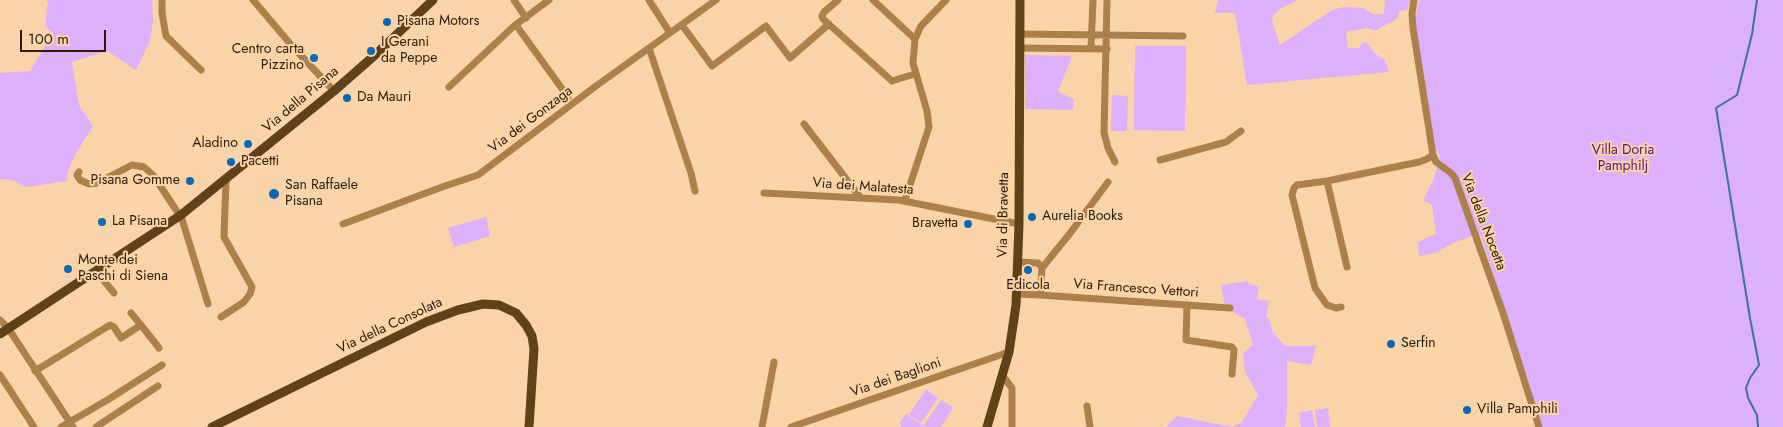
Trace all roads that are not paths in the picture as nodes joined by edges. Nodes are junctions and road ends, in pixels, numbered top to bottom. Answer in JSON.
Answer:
{"nodes":[{"id":1,"x":162,"y":0,"type":"edge"},
{"id":2,"x":253,"y":0,"type":"edge"},
{"id":3,"x":434,"y":0,"type":"edge"},
{"id":4,"x":514,"y":0,"type":"edge"},
{"id":5,"x":549,"y":0,"type":"edge"},
{"id":6,"x":649,"y":0,"type":"edge"},
{"id":7,"x":716,"y":0,"type":"edge"},
{"id":8,"x":838,"y":0,"type":"edge"},
{"id":9,"x":873,"y":0,"type":"edge"},
{"id":10,"x":946,"y":0,"type":"edge"},
{"id":11,"x":1020,"y":0,"type":"edge"},
{"id":12,"x":1093,"y":0,"type":"edge"},
{"id":13,"x":1107,"y":0,"type":"edge"},
{"id":14,"x":1414,"y":0,"type":"edge"},
{"id":15,"x":526,"y":18,"type":"junction"},
{"id":16,"x":829,"y":24,"type":"junction"},
{"id":17,"x":516,"y":25,"type":"junction"},
{"id":18,"x":682,"y":25,"type":"junction"},
{"id":19,"x":670,"y":33,"type":"junction"},
{"id":20,"x":1019,"y":34,"type":"junction"},
{"id":21,"x":1092,"y":34,"type":"junction"},
{"id":22,"x":1107,"y":34,"type":"junction"},
{"id":23,"x":1183,"y":36,"type":"dead end"},
{"id":24,"x":915,"y":39,"type":"junction"},
{"id":25,"x":649,"y":48,"type":"junction"},
{"id":26,"x":1019,"y":48,"type":"junction"},
{"id":27,"x":1091,"y":48,"type":"junction"},
{"id":28,"x":1107,"y":49,"type":"junction"},
{"id":29,"x":201,"y":70,"type":"dead end"},
{"id":30,"x":915,"y":74,"type":"junction"},
{"id":31,"x":449,"y":87,"type":"dead end"},
{"id":32,"x":334,"y":91,"type":"junction"},
{"id":33,"x":568,"y":97,"type":"dead end"},
{"id":34,"x":804,"y":124,"type":"dead end"},
{"id":35,"x":1240,"y":131,"type":"dead end"},
{"id":36,"x":1433,"y":155,"type":"junction"},
{"id":37,"x":1160,"y":160,"type":"dead end"},
{"id":38,"x":1115,"y":162,"type":"dead end"},
{"id":39,"x":79,"y":172,"type":"dead end"},
{"id":40,"x":226,"y":180,"type":"junction"},
{"id":41,"x":1327,"y":181,"type":"junction"},
{"id":42,"x":1108,"y":182,"type":"dead end"},
{"id":43,"x":695,"y":191,"type":"dead end"},
{"id":44,"x":764,"y":192,"type":"dead end"},
{"id":45,"x":860,"y":197,"type":"junction"},
{"id":46,"x":905,"y":200,"type":"junction"},
{"id":47,"x":180,"y":215,"type":"junction"},
{"id":48,"x":344,"y":224,"type":"dead end"},
{"id":49,"x":1019,"y":224,"type":"junction"},
{"id":50,"x":1018,"y":262,"type":"junction"},
{"id":51,"x":1347,"y":266,"type":"dead end"},
{"id":52,"x":1042,"y":268,"type":"junction"},
{"id":53,"x":96,"y":271,"type":"junction"},
{"id":54,"x":114,"y":293,"type":"dead end"},
{"id":55,"x":1017,"y":294,"type":"junction"},
{"id":56,"x":1040,"y":295,"type":"junction"},
{"id":57,"x":208,"y":304,"type":"dead end"},
{"id":58,"x":1186,"y":305,"type":"junction"},
{"id":59,"x":1341,"y":307,"type":"dead end"},
{"id":60,"x":1230,"y":308,"type":"dead end"},
{"id":61,"x":131,"y":313,"type":"dead end"},
{"id":62,"x":221,"y":317,"type":"dead end"},
{"id":63,"x":0,"y":320,"type":"edge"},
{"id":64,"x":141,"y":325,"type":"junction"},
{"id":65,"x":8,"y":328,"type":"junction"},
{"id":66,"x":0,"y":334,"type":"edge"},
{"id":67,"x":158,"y":348,"type":"dead end"},
{"id":68,"x":1008,"y":352,"type":"junction"},
{"id":69,"x":774,"y":362,"type":"dead end"},
{"id":70,"x":162,"y":365,"type":"dead end"},
{"id":71,"x":36,"y":371,"type":"junction"},
{"id":72,"x":1232,"y":374,"type":"dead end"},
{"id":73,"x":0,"y":376,"type":"edge"},
{"id":74,"x":1002,"y":376,"type":"junction"},
{"id":75,"x":158,"y":386,"type":"dead end"},
{"id":76,"x":1087,"y":406,"type":"dead end"},
{"id":77,"x":227,"y":424,"type":"edge"},
{"id":78,"x":71,"y":425,"type":"edge"},
{"id":79,"x":34,"y":427,"type":"edge"},
{"id":80,"x":61,"y":427,"type":"edge"},
{"id":81,"x":96,"y":427,"type":"edge"},
{"id":82,"x":212,"y":427,"type":"edge"},
{"id":83,"x":529,"y":427,"type":"edge"},
{"id":84,"x":762,"y":427,"type":"edge"},
{"id":85,"x":791,"y":427,"type":"edge"},
{"id":86,"x":987,"y":427,"type":"edge"},
{"id":87,"x":1012,"y":427,"type":"edge"},
{"id":88,"x":1090,"y":427,"type":"edge"},
{"id":89,"x":1539,"y":427,"type":"edge"}],
"edges":[{"from":1,"to":29,"type":"street"},
{"from":2,"to":32,"type":"street"},
{"from":3,"to":32,"type":"main road","name":"Via della Pisana"},
{"from":4,"to":15,"type":"street"},
{"from":5,"to":15,"type":"street"},
{"from":6,"to":19,"type":"street"},
{"from":7,"to":18,"type":"street","name":"Via dei Gonzaga"},
{"from":8,"to":16,"type":"street"},
{"from":9,"to":24,"type":"street"},
{"from":10,"to":24,"type":"street"},
{"from":11,"to":20,"type":"main road","name":"Via di Bravetta"},
{"from":12,"to":21,"type":"street"},
{"from":13,"to":22,"type":"street"},
{"from":14,"to":36,"type":"street"},
{"from":15,"to":17,"type":"street"},
{"from":16,"to":18,"type":"street"},
{"from":16,"to":30,"type":"street"},
{"from":17,"to":31,"type":"street"},
{"from":17,"to":33,"type":"street"},
{"from":18,"to":19,"type":"street","name":"Via dei Gonzaga"},
{"from":19,"to":25,"type":"street","name":"Via dei Gonzaga"},
{"from":20,"to":21,"type":"street"},
{"from":20,"to":26,"type":"main road","name":"Via di Bravetta"},
{"from":21,"to":22,"type":"street"},
{"from":21,"to":27,"type":"street"},
{"from":22,"to":23,"type":"street"},
{"from":22,"to":28,"type":"street"},
{"from":24,"to":30,"type":"street"},
{"from":25,"to":43,"type":"street"},
{"from":25,"to":48,"type":"street","name":"Via dei Gonzaga"},
{"from":26,"to":27,"type":"street"},
{"from":26,"to":49,"type":"main road","name":"Via di Bravetta"},
{"from":27,"to":28,"type":"street"},
{"from":28,"to":38,"type":"street"},
{"from":30,"to":46,"type":"street"},
{"from":32,"to":40,"type":"main road","name":"Via della Pisana"},
{"from":34,"to":45,"type":"street"},
{"from":35,"to":37,"type":"street"},
{"from":36,"to":41,"type":"street"},
{"from":36,"to":89,"type":"street","name":"Via della Nocetta"},
{"from":39,"to":47,"type":"street"},
{"from":40,"to":47,"type":"main road","name":"Via della Pisana"},
{"from":40,"to":62,"type":"street"},
{"from":41,"to":51,"type":"street"},
{"from":41,"to":59,"type":"street"},
{"from":42,"to":52,"type":"street"},
{"from":44,"to":45,"type":"street","name":"Via dei Malatesta"},
{"from":45,"to":46,"type":"street","name":"Via dei Malatesta"},
{"from":46,"to":49,"type":"street","name":"Via dei Malatesta"},
{"from":47,"to":53,"type":"main road","name":"Via della Pisana"},
{"from":47,"to":57,"type":"street"},
{"from":49,"to":50,"type":"main road","name":"Via di Bravetta"},
{"from":50,"to":52,"type":"street"},
{"from":50,"to":55,"type":"main road","name":"Via di Bravetta"},
{"from":52,"to":56,"type":"street"},
{"from":53,"to":54,"type":"street"},
{"from":53,"to":65,"type":"main road","name":"Via della Pisana"},
{"from":55,"to":56,"type":"street","name":"Via Francesco Vettori"},
{"from":55,"to":68,"type":"main road","name":"Via di Bravetta"},
{"from":56,"to":58,"type":"street","name":"Via Francesco Vettori"},
{"from":58,"to":60,"type":"street","name":"Via Francesco Vettori"},
{"from":58,"to":72,"type":"street"},
{"from":61,"to":64,"type":"street"},
{"from":63,"to":65,"type":"street"},
{"from":64,"to":67,"type":"street"},
{"from":64,"to":71,"type":"street"},
{"from":65,"to":66,"type":"main road","name":"Via della Pisana"},
{"from":65,"to":71,"type":"street"},
{"from":68,"to":74,"type":"main road","name":"Via di Bravetta"},
{"from":68,"to":85,"type":"street","name":"Via dei Baglioni"},
{"from":69,"to":84,"type":"street"},
{"from":70,"to":78,"type":"street"},
{"from":71,"to":78,"type":"street"},
{"from":73,"to":79,"type":"street"},
{"from":74,"to":86,"type":"main road","name":"Via di Bravetta"},
{"from":74,"to":87,"type":"street"},
{"from":75,"to":81,"type":"street"},
{"from":76,"to":88,"type":"street"},
{"from":77,"to":82,"type":"main road","name":"Via della Consolata"},
{"from":77,"to":83,"type":"main road","name":"Via della Consolata"},
{"from":78,"to":80,"type":"street"}]}
